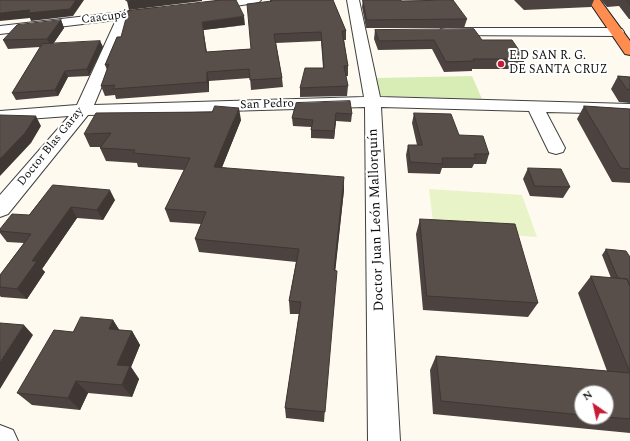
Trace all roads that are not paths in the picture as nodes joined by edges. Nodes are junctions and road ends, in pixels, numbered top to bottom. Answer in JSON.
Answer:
{"nodes":[{"id":1,"x":255,"y":0,"type":"edge"},
{"id":2,"x":353,"y":0,"type":"edge"},
{"id":3,"x":594,"y":0,"type":"edge"},
{"id":4,"x":194,"y":7,"type":"edge"},
{"id":5,"x":171,"y":10,"type":"edge"},
{"id":6,"x":125,"y":16,"type":"junction"},
{"id":7,"x":0,"y":30,"type":"edge"},
{"id":8,"x":617,"y":32,"type":"junction"},
{"id":9,"x":437,"y":33,"type":"edge"},
{"id":10,"x":630,"y":51,"type":"edge"},
{"id":11,"x":373,"y":102,"type":"junction"},
{"id":12,"x":535,"y":106,"type":"junction"},
{"id":13,"x":630,"y":109,"type":"edge"},
{"id":14,"x":83,"y":110,"type":"junction"},
{"id":15,"x":0,"y":116,"type":"edge"},
{"id":16,"x":556,"y":148,"type":"dead end"},
{"id":17,"x":0,"y":209,"type":"edge"},
{"id":18,"x":384,"y":441,"type":"edge"}],
"edges":[{"from":1,"to":4,"type":"street"},
{"from":2,"to":11,"type":"street","name":"Doctor Juan León Mallorquín"},
{"from":3,"to":8,"type":"highway"},
{"from":5,"to":6,"type":"street","name":"Caacupé"},
{"from":6,"to":7,"type":"street","name":"Caacupé"},
{"from":6,"to":14,"type":"street","name":"Doctor Blas Garay"},
{"from":8,"to":9,"type":"street"},
{"from":8,"to":10,"type":"highway"},
{"from":11,"to":12,"type":"street","name":"San Pedro"},
{"from":11,"to":14,"type":"street","name":"San Pedro"},
{"from":11,"to":18,"type":"street","name":"Doctor Juan León Mallorquín"},
{"from":12,"to":13,"type":"street","name":"San Pedro"},
{"from":12,"to":16,"type":"street"},
{"from":14,"to":15,"type":"street","name":"San Pedro"},
{"from":14,"to":17,"type":"street","name":"Doctor Blas Garay"}]}
